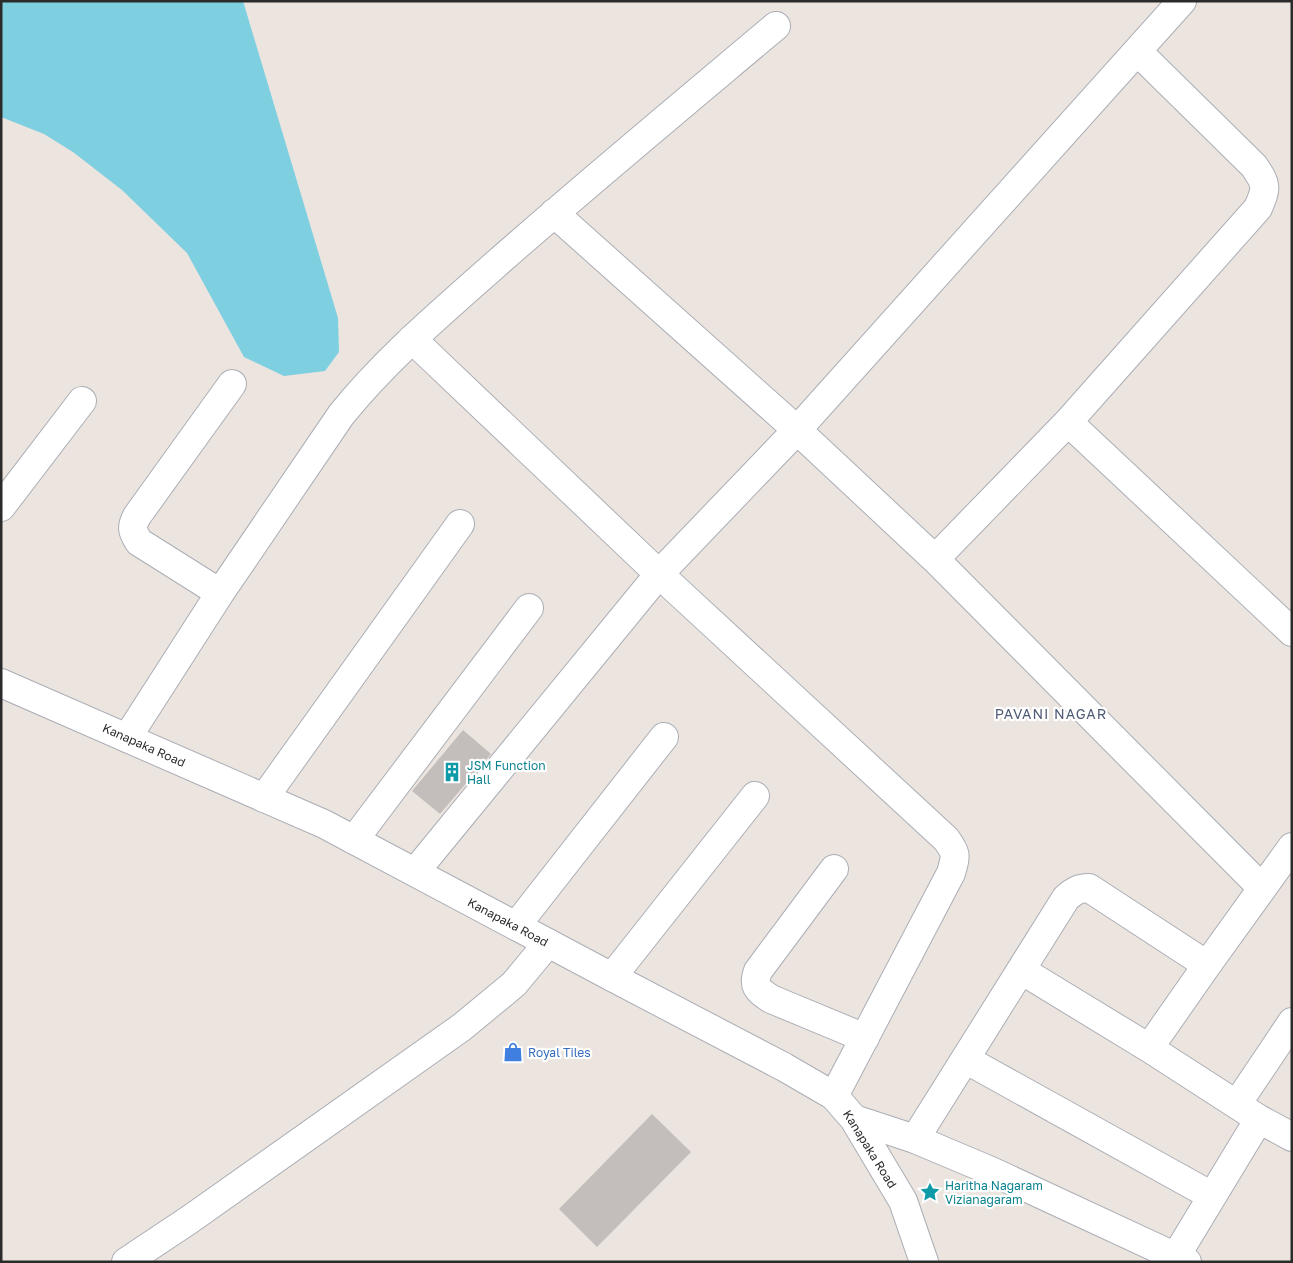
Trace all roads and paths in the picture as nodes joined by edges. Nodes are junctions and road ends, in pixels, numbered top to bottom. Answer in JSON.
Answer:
{"nodes":[{"id":1,"x":1182,"y":1,"type":"edge"},
{"id":2,"x":776,"y":26,"type":"dead end"},
{"id":3,"x":1137,"y":51,"type":"junction"},
{"id":4,"x":554,"y":213,"type":"junction"},
{"id":5,"x":412,"y":339,"type":"junction"},
{"id":6,"x":232,"y":384,"type":"dead end"},
{"id":7,"x":82,"y":401,"type":"dead end"},
{"id":8,"x":1068,"y":422,"type":"junction"},
{"id":9,"x":797,"y":430,"type":"junction"},
{"id":10,"x":1,"y":507,"type":"edge"},
{"id":11,"x":460,"y":524,"type":"dead end"},
{"id":12,"x":935,"y":559,"type":"junction"},
{"id":13,"x":659,"y":574,"type":"junction"},
{"id":14,"x":220,"y":593,"type":"junction"},
{"id":15,"x":529,"y":608,"type":"dead end"},
{"id":16,"x":1292,"y":632,"type":"edge"},
{"id":17,"x":1,"y":683,"type":"edge"},
{"id":18,"x":664,"y":737,"type":"dead end"},
{"id":19,"x":127,"y":738,"type":"junction"},
{"id":20,"x":754,"y":796,"type":"dead end"},
{"id":21,"x":264,"y":798,"type":"junction"},
{"id":22,"x":354,"y":840,"type":"junction"},
{"id":23,"x":1292,"y":847,"type":"edge"},
{"id":24,"x":834,"y":869,"type":"dead end"},
{"id":25,"x":415,"y":872,"type":"junction"},
{"id":26,"x":1262,"y":888,"type":"junction"},
{"id":27,"x":516,"y":926,"type":"junction"},
{"id":28,"x":548,"y":943,"type":"junction"},
{"id":29,"x":1207,"y":965,"type":"junction"},
{"id":30,"x":1021,"y":970,"type":"junction"},
{"id":31,"x":612,"y":977,"type":"junction"},
{"id":32,"x":1292,"y":1022,"type":"edge"},
{"id":33,"x":865,"y":1038,"type":"junction"},
{"id":34,"x":1149,"y":1048,"type":"junction"},
{"id":35,"x":965,"y":1060,"type":"junction"},
{"id":36,"x":826,"y":1090,"type":"junction"},
{"id":37,"x":1237,"y":1104,"type":"junction"},
{"id":38,"x":854,"y":1119,"type":"junction"},
{"id":39,"x":1259,"y":1119,"type":"junction"},
{"id":40,"x":1292,"y":1137,"type":"edge"},
{"id":41,"x":915,"y":1139,"type":"junction"},
{"id":42,"x":1212,"y":1196,"type":"junction"},
{"id":43,"x":1182,"y":1259,"type":"edge"},
{"id":44,"x":126,"y":1262,"type":"edge"},
{"id":45,"x":924,"y":1262,"type":"edge"}],
"edges":[{"from":1,"to":3,"type":"street"},
{"from":2,"to":4,"type":"street"},
{"from":3,"to":8,"type":"street"},
{"from":3,"to":9,"type":"street"},
{"from":4,"to":5,"type":"street"},
{"from":4,"to":9,"type":"street"},
{"from":5,"to":13,"type":"street"},
{"from":5,"to":14,"type":"street"},
{"from":6,"to":14,"type":"street"},
{"from":7,"to":10,"type":"street"},
{"from":8,"to":12,"type":"street"},
{"from":8,"to":16,"type":"street"},
{"from":9,"to":12,"type":"street"},
{"from":9,"to":13,"type":"street"},
{"from":11,"to":21,"type":"street"},
{"from":12,"to":26,"type":"street"},
{"from":13,"to":25,"type":"street"},
{"from":13,"to":33,"type":"street"},
{"from":14,"to":19,"type":"street"},
{"from":15,"to":22,"type":"street"},
{"from":17,"to":19,"type":"street","name":"Kanapaka Road"},
{"from":18,"to":27,"type":"street"},
{"from":19,"to":21,"type":"street","name":"Kanapaka Road"},
{"from":20,"to":31,"type":"street"},
{"from":21,"to":22,"type":"street","name":"Kanapaka Road"},
{"from":22,"to":25,"type":"street","name":"Kanapaka Road"},
{"from":23,"to":26,"type":"street"},
{"from":24,"to":33,"type":"street"},
{"from":25,"to":27,"type":"street","name":"Kanapaka Road"},
{"from":26,"to":29,"type":"street"},
{"from":27,"to":28,"type":"street","name":"Kanapaka Road"},
{"from":28,"to":31,"type":"street","name":"Kanapaka Road"},
{"from":28,"to":44,"type":"street"},
{"from":29,"to":30,"type":"street"},
{"from":29,"to":34,"type":"street"},
{"from":30,"to":34,"type":"street"},
{"from":30,"to":35,"type":"street"},
{"from":31,"to":36,"type":"street","name":"Kanapaka Road"},
{"from":32,"to":37,"type":"street"},
{"from":33,"to":36,"type":"street"},
{"from":34,"to":37,"type":"street"},
{"from":35,"to":41,"type":"street"},
{"from":35,"to":42,"type":"street"},
{"from":36,"to":38,"type":"street","name":"Kanapaka Road"},
{"from":37,"to":39,"type":"street"},
{"from":38,"to":41,"type":"street"},
{"from":38,"to":45,"type":"street","name":"Kanapaka Road"},
{"from":39,"to":40,"type":"street"},
{"from":39,"to":42,"type":"street"},
{"from":41,"to":43,"type":"street"},
{"from":42,"to":43,"type":"street"}]}
